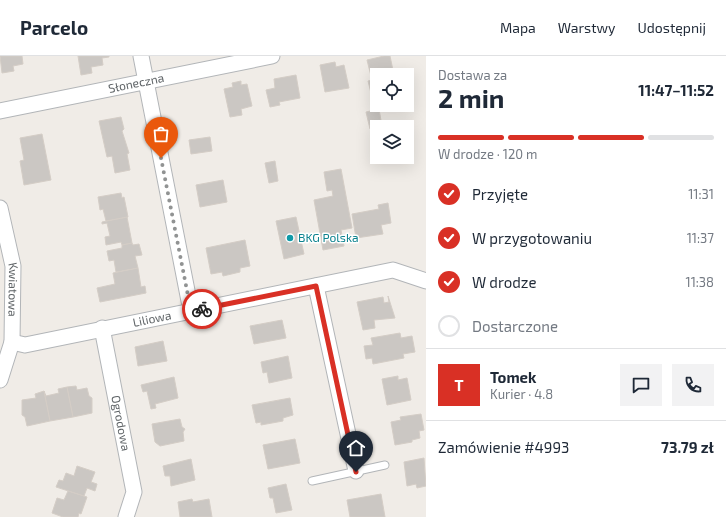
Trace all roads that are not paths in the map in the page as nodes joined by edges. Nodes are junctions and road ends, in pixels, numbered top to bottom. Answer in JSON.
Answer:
{"nodes":[{"id":1,"x":141,"y":56,"type":"edge"},
{"id":2,"x":272,"y":56,"type":"edge"},
{"id":3,"x":146,"y":81,"type":"junction"},
{"id":4,"x":0,"y":111,"type":"edge"},
{"id":5,"x":0,"y":208,"type":"edge"},
{"id":6,"x":426,"y":281,"type":"edge"},
{"id":7,"x":316,"y":286,"type":"junction"},
{"id":8,"x":191,"y":311,"type":"junction"},
{"id":9,"x":102,"y":328,"type":"junction"},
{"id":10,"x":12,"y":342,"type":"junction"},
{"id":11,"x":1,"y":374,"type":"edge"},
{"id":12,"x":386,"y":465,"type":"dead end"},
{"id":13,"x":356,"y":472,"type":"junction"},
{"id":14,"x":312,"y":481,"type":"dead end"},
{"id":15,"x":126,"y":517,"type":"edge"}],
"edges":[{"from":1,"to":3,"type":"street"},
{"from":2,"to":3,"type":"street","name":"Słoneczna"},
{"from":3,"to":4,"type":"street","name":"Słoneczna"},
{"from":3,"to":8,"type":"street"},
{"from":5,"to":10,"type":"street","name":"Kwiatowa"},
{"from":6,"to":7,"type":"street","name":"Liliowa"},
{"from":7,"to":8,"type":"street","name":"Liliowa"},
{"from":7,"to":13,"type":"street"},
{"from":8,"to":9,"type":"street","name":"Liliowa"},
{"from":9,"to":10,"type":"street","name":"Liliowa"},
{"from":9,"to":15,"type":"street","name":"Ogrodowa"},
{"from":10,"to":11,"type":"street","name":"Kwiatowa"},
{"from":12,"to":13,"type":"lane"},
{"from":13,"to":14,"type":"lane"}]}
